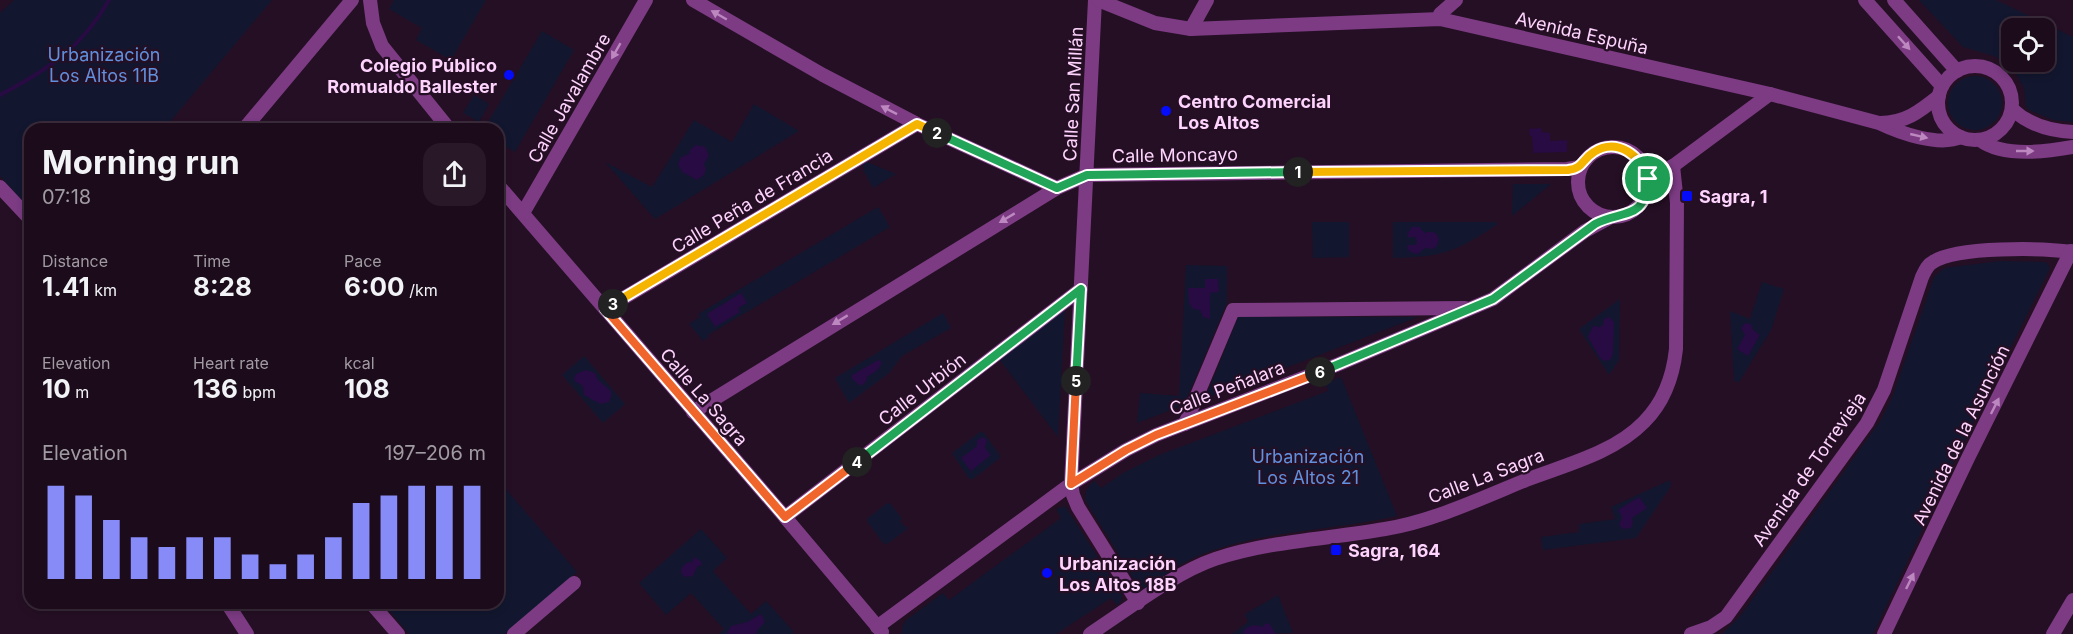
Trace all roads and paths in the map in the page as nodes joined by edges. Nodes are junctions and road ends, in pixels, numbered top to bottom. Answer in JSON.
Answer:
{"nodes":[{"id":1,"x":352,"y":0,"type":"edge"},
{"id":2,"x":370,"y":0,"type":"edge"},
{"id":3,"x":646,"y":0,"type":"edge"},
{"id":4,"x":693,"y":0,"type":"edge"},
{"id":5,"x":1096,"y":0,"type":"edge"},
{"id":6,"x":1207,"y":0,"type":"edge"},
{"id":7,"x":1456,"y":0,"type":"edge"},
{"id":8,"x":1865,"y":0,"type":"edge"},
{"id":9,"x":1894,"y":0,"type":"edge"},
{"id":10,"x":342,"y":12,"type":"junction"},
{"id":11,"x":371,"y":15,"type":"junction"},
{"id":12,"x":1440,"y":19,"type":"junction"},
{"id":13,"x":1191,"y":29,"type":"junction"},
{"id":14,"x":1957,"y":71,"type":"junction"},
{"id":15,"x":1940,"y":91,"type":"junction"},
{"id":16,"x":1770,"y":94,"type":"junction"},
{"id":17,"x":2012,"y":109,"type":"junction"},
{"id":18,"x":249,"y":123,"type":"edge"},
{"id":19,"x":444,"y":123,"type":"edge"},
{"id":20,"x":1879,"y":123,"type":"junction"},
{"id":21,"x":917,"y":124,"type":"junction"},
{"id":22,"x":2073,"y":132,"type":"edge"},
{"id":23,"x":1961,"y":137,"type":"junction"},
{"id":24,"x":1980,"y":140,"type":"junction"},
{"id":25,"x":2073,"y":147,"type":"edge"},
{"id":26,"x":1673,"y":166,"type":"junction"},
{"id":27,"x":1580,"y":167,"type":"junction"},
{"id":28,"x":1087,"y":175,"type":"junction"},
{"id":29,"x":1648,"y":179,"type":"junction"},
{"id":30,"x":0,"y":187,"type":"edge"},
{"id":31,"x":1057,"y":188,"type":"junction"},
{"id":32,"x":504,"y":192,"type":"edge"},
{"id":33,"x":24,"y":213,"type":"edge"},
{"id":34,"x":523,"y":213,"type":"junction"},
{"id":35,"x":1608,"y":218,"type":"junction"},
{"id":36,"x":2072,"y":251,"type":"edge"},
{"id":37,"x":1081,"y":289,"type":"junction"},
{"id":38,"x":1471,"y":308,"type":"junction"},
{"id":39,"x":605,"y":309,"type":"junction"},
{"id":40,"x":693,"y":412,"type":"junction"},
{"id":41,"x":1185,"y":424,"type":"junction"},
{"id":42,"x":1071,"y":484,"type":"junction"},
{"id":43,"x":785,"y":517,"type":"junction"},
{"id":44,"x":574,"y":583,"type":"dead end"},
{"id":45,"x":2073,"y":600,"type":"edge"},
{"id":46,"x":1138,"y":603,"type":"junction"},
{"id":47,"x":231,"y":609,"type":"edge"},
{"id":48,"x":376,"y":609,"type":"edge"},
{"id":49,"x":880,"y":631,"type":"edge"},
{"id":50,"x":247,"y":634,"type":"edge"},
{"id":51,"x":398,"y":634,"type":"edge"},
{"id":52,"x":514,"y":634,"type":"edge"},
{"id":53,"x":1090,"y":634,"type":"edge"},
{"id":54,"x":1691,"y":634,"type":"edge"},
{"id":55,"x":1884,"y":634,"type":"edge"},
{"id":56,"x":2053,"y":634,"type":"edge"}],
"edges":[{"from":1,"to":10,"type":"street"},
{"from":2,"to":11,"type":"street"},
{"from":3,"to":34,"type":"street","name":"Calle Javalambre","one_way":true},
{"from":21,"to":4,"type":"street","one_way":true},
{"from":5,"to":13,"type":"street","name":"Avenida Espuña"},
{"from":5,"to":28,"type":"street","name":"Calle San Millán"},
{"from":6,"to":13,"type":"street"},
{"from":7,"to":12,"type":"street"},
{"from":8,"to":15,"type":"street","one_way":true},
{"from":9,"to":14,"type":"street"},
{"from":10,"to":11,"type":"street"},
{"from":10,"to":18,"type":"street"},
{"from":11,"to":19,"type":"street"},
{"from":12,"to":13,"type":"street","name":"Avenida Espuña"},
{"from":12,"to":16,"type":"street","name":"Avenida Espuña"},
{"from":14,"to":15,"type":"street"},
{"from":14,"to":17,"type":"street"},
{"from":15,"to":20,"type":"street","name":"Avenida Espuña"},
{"from":15,"to":23,"type":"street"},
{"from":16,"to":20,"type":"street","name":"Avenida Espuña"},
{"from":16,"to":26,"type":"street"},
{"from":17,"to":22,"type":"street"},
{"from":17,"to":24,"type":"street"},
{"from":20,"to":23,"type":"street","name":"Avenida Espuña","one_way":true},
{"from":21,"to":31,"type":"street"},
{"from":21,"to":39,"type":"street","name":"Calle Peña de Francia"},
{"from":23,"to":24,"type":"street"},
{"from":24,"to":25,"type":"street","one_way":true},
{"from":26,"to":29,"type":"street"},
{"from":26,"to":46,"type":"street","name":"Calle La Sagra"},
{"from":27,"to":28,"type":"street","name":"Calle Moncayo"},
{"from":27,"to":29,"type":"street"},
{"from":27,"to":35,"type":"street"},
{"from":28,"to":31,"type":"street","name":"Calle Moncayo"},
{"from":28,"to":37,"type":"street","name":"Calle San Millán"},
{"from":29,"to":35,"type":"street"},
{"from":30,"to":33,"type":"street"},
{"from":31,"to":40,"type":"street","name":"Calle Moncayo","one_way":true},
{"from":32,"to":34,"type":"street","name":"Calle La Sagra"},
{"from":34,"to":39,"type":"street","name":"Calle La Sagra"},
{"from":35,"to":38,"type":"street","name":"Calle Peñalara"},
{"from":36,"to":54,"type":"street","name":"Avenida de Torrevieja"},
{"from":55,"to":36,"type":"street","name":"Avenida de la Asunción","one_way":true},
{"from":37,"to":42,"type":"street","name":"Calle San Millán"},
{"from":37,"to":43,"type":"street","name":"Calle Urbión"},
{"from":38,"to":41,"type":"street","name":"Calle Peñalara"},
{"from":38,"to":41,"type":"street"},
{"from":39,"to":40,"type":"street","name":"Calle La Sagra"},
{"from":40,"to":43,"type":"street","name":"Calle La Sagra"},
{"from":41,"to":42,"type":"street","name":"Calle Peñalara"},
{"from":42,"to":46,"type":"street","name":"Calle San Millán"},
{"from":42,"to":49,"type":"street","name":"Calle Peñalara"},
{"from":43,"to":49,"type":"street","name":"Calle La Sagra"},
{"from":44,"to":52,"type":"street"},
{"from":45,"to":56,"type":"street"},
{"from":46,"to":53,"type":"street","name":"Calle La Sagra"},
{"from":47,"to":50,"type":"street"},
{"from":48,"to":51,"type":"street"}]}
